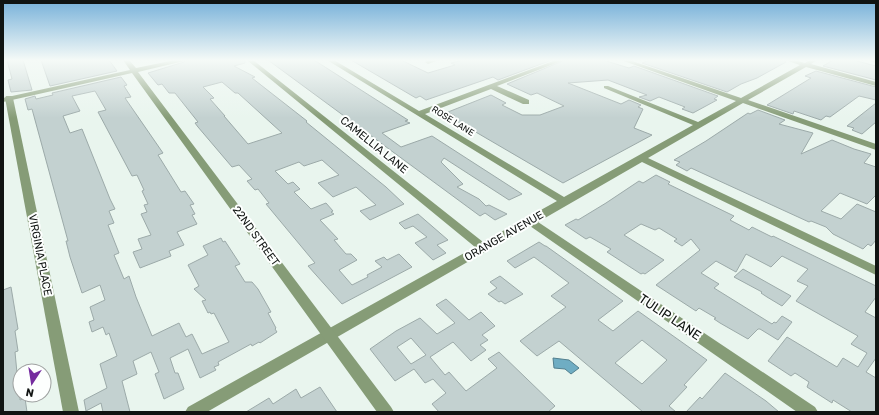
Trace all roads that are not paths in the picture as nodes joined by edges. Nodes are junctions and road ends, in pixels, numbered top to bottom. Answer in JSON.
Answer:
{"nodes":[{"id":1,"x":93,"y":79,"type":"edge"},
{"id":2,"x":141,"y":79,"type":"edge"},
{"id":3,"x":274,"y":79,"type":"edge"},
{"id":4,"x":363,"y":79,"type":"edge"},
{"id":5,"x":509,"y":79,"type":"edge"},
{"id":6,"x":682,"y":79,"type":"edge"},
{"id":7,"x":780,"y":79,"type":"edge"},
{"id":8,"x":862,"y":79,"type":"edge"},
{"id":9,"x":876,"y":84,"type":"edge"},
{"id":10,"x":491,"y":86,"type":"junction"},
{"id":11,"x":606,"y":88,"type":"dead end"},
{"id":12,"x":6,"y":99,"type":"edge"},
{"id":13,"x":742,"y":101,"type":"junction"},
{"id":14,"x":526,"y":102,"type":"dead end"},
{"id":15,"x":420,"y":113,"type":"junction"},
{"id":16,"x":699,"y":125,"type":"junction"},
{"id":17,"x":876,"y":147,"type":"edge"},
{"id":18,"x":641,"y":158,"type":"junction"},
{"id":19,"x":564,"y":202,"type":"junction"},
{"id":20,"x":530,"y":221,"type":"junction"},
{"id":21,"x":484,"y":248,"type":"junction"},
{"id":22,"x":876,"y":271,"type":"edge"},
{"id":23,"x":330,"y":335,"type":"junction"},
{"id":24,"x":71,"y":412,"type":"edge"},
{"id":25,"x":193,"y":412,"type":"edge"},
{"id":26,"x":386,"y":412,"type":"edge"},
{"id":27,"x":810,"y":412,"type":"edge"}],
"edges":[{"from":1,"to":12,"type":"street"},
{"from":2,"to":23,"type":"street","name":"22ND STREET"},
{"from":3,"to":21,"type":"street","name":"CAMELLIA LANE"},
{"from":4,"to":15,"type":"street","name":"ROSE LANE"},
{"from":5,"to":10,"type":"street"},
{"from":6,"to":13,"type":"street"},
{"from":7,"to":13,"type":"street","name":"ORANGE AVENUE"},
{"from":8,"to":9,"type":"street"},
{"from":10,"to":14,"type":"street"},
{"from":10,"to":15,"type":"street"},
{"from":11,"to":16,"type":"street"},
{"from":12,"to":24,"type":"street","name":"VIRGINIA PLACE"},
{"from":13,"to":16,"type":"street","name":"ORANGE AVENUE"},
{"from":13,"to":17,"type":"street"},
{"from":15,"to":19,"type":"street","name":"ROSE LANE"},
{"from":16,"to":18,"type":"street","name":"ORANGE AVENUE"},
{"from":18,"to":19,"type":"street","name":"ORANGE AVENUE"},
{"from":18,"to":22,"type":"street"},
{"from":19,"to":20,"type":"street","name":"ORANGE AVENUE"},
{"from":20,"to":21,"type":"street","name":"ORANGE AVENUE"},
{"from":20,"to":27,"type":"street","name":"TULIP LANE"},
{"from":21,"to":23,"type":"street","name":"ORANGE AVENUE"},
{"from":23,"to":25,"type":"street","name":"ORANGE AVENUE"},
{"from":23,"to":26,"type":"street","name":"22ND STREET"}]}
